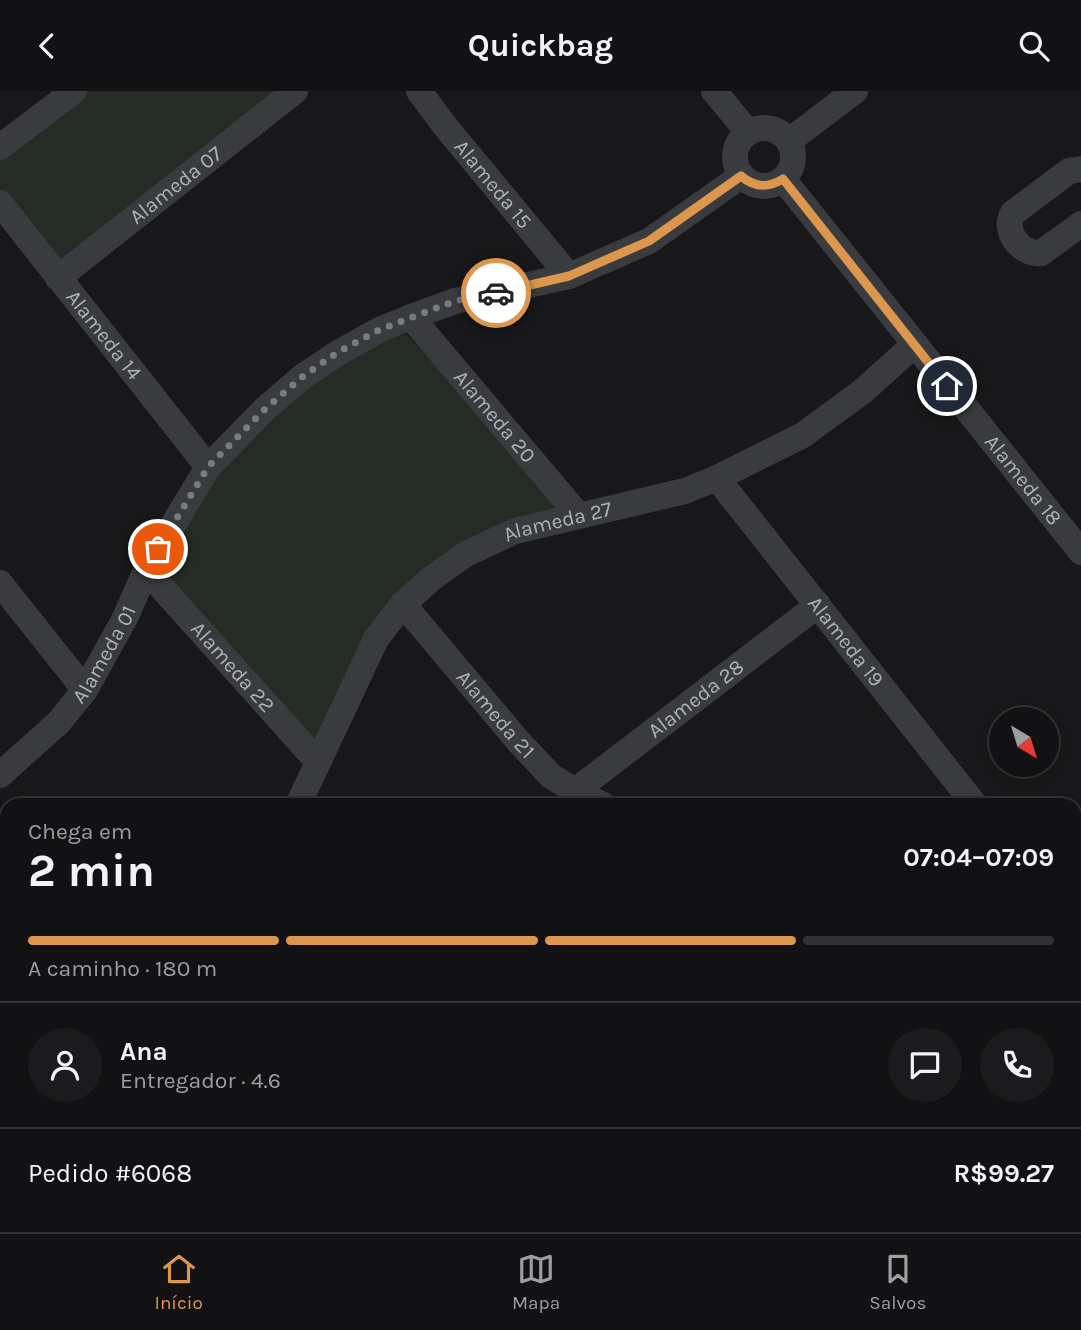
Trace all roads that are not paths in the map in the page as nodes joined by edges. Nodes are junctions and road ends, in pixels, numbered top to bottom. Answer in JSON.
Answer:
{"nodes":[{"id":1,"x":74,"y":91,"type":"edge"},
{"id":2,"x":295,"y":91,"type":"edge"},
{"id":3,"x":419,"y":91,"type":"edge"},
{"id":4,"x":714,"y":91,"type":"edge"},
{"id":5,"x":855,"y":91,"type":"edge"},
{"id":6,"x":748,"y":132,"type":"junction"},
{"id":7,"x":789,"y":141,"type":"junction"},
{"id":8,"x":0,"y":147,"type":"edge"},
{"id":9,"x":1081,"y":169,"type":"edge"},
{"id":10,"x":741,"y":176,"type":"junction"},
{"id":11,"x":783,"y":179,"type":"junction"},
{"id":12,"x":0,"y":203,"type":"edge"},
{"id":13,"x":1081,"y":224,"type":"edge"},
{"id":14,"x":569,"y":276,"type":"junction"},
{"id":15,"x":58,"y":278,"type":"junction"},
{"id":16,"x":411,"y":317,"type":"junction"},
{"id":17,"x":914,"y":345,"type":"junction"},
{"id":18,"x":208,"y":467,"type":"junction"},
{"id":19,"x":717,"y":478,"type":"junction"},
{"id":20,"x":579,"y":516,"type":"junction"},
{"id":21,"x":1081,"y":552,"type":"edge"},
{"id":22,"x":146,"y":570,"type":"junction"},
{"id":23,"x":0,"y":583,"type":"edge"},
{"id":24,"x":402,"y":604,"type":"junction"},
{"id":25,"x":818,"y":605,"type":"junction"},
{"id":26,"x":85,"y":690,"type":"junction"},
{"id":27,"x":318,"y":762,"type":"junction"},
{"id":28,"x":0,"y":775,"type":"edge"},
{"id":29,"x":575,"y":791,"type":"junction"},
{"id":30,"x":301,"y":798,"type":"edge"},
{"id":31,"x":589,"y":798,"type":"edge"},
{"id":32,"x":970,"y":798,"type":"edge"}],
"edges":[{"from":1,"to":8,"type":"street"},
{"from":2,"to":15,"type":"street","name":"Alameda 07"},
{"from":3,"to":14,"type":"street","name":"Alameda 15"},
{"from":4,"to":6,"type":"street"},
{"from":5,"to":7,"type":"street"},
{"from":6,"to":7,"type":"street"},
{"from":6,"to":10,"type":"street"},
{"from":7,"to":11,"type":"street"},
{"from":9,"to":13,"type":"street"},
{"from":10,"to":11,"type":"street"},
{"from":10,"to":14,"type":"street","name":"Alameda 01"},
{"from":11,"to":17,"type":"street","name":"Alameda 18"},
{"from":12,"to":15,"type":"street","name":"Alameda 14"},
{"from":14,"to":16,"type":"street","name":"Alameda 01"},
{"from":15,"to":18,"type":"street","name":"Alameda 14"},
{"from":16,"to":18,"type":"street","name":"Alameda 01"},
{"from":16,"to":20,"type":"street","name":"Alameda 20"},
{"from":17,"to":19,"type":"street","name":"Alameda 27"},
{"from":17,"to":21,"type":"street","name":"Alameda 18"},
{"from":18,"to":22,"type":"street","name":"Alameda 01"},
{"from":19,"to":20,"type":"street","name":"Alameda 27"},
{"from":19,"to":25,"type":"street","name":"Alameda 19"},
{"from":20,"to":24,"type":"street","name":"Alameda 27"},
{"from":22,"to":26,"type":"street","name":"Alameda 01"},
{"from":22,"to":27,"type":"street","name":"Alameda 22"},
{"from":23,"to":26,"type":"street"},
{"from":24,"to":27,"type":"street","name":"Alameda 27"},
{"from":24,"to":29,"type":"street","name":"Alameda 21"},
{"from":25,"to":29,"type":"street","name":"Alameda 28"},
{"from":25,"to":32,"type":"street","name":"Alameda 19"},
{"from":26,"to":28,"type":"street","name":"Alameda 01"},
{"from":27,"to":30,"type":"street","name":"Alameda 27"},
{"from":29,"to":31,"type":"street","name":"Alameda 21"}]}
